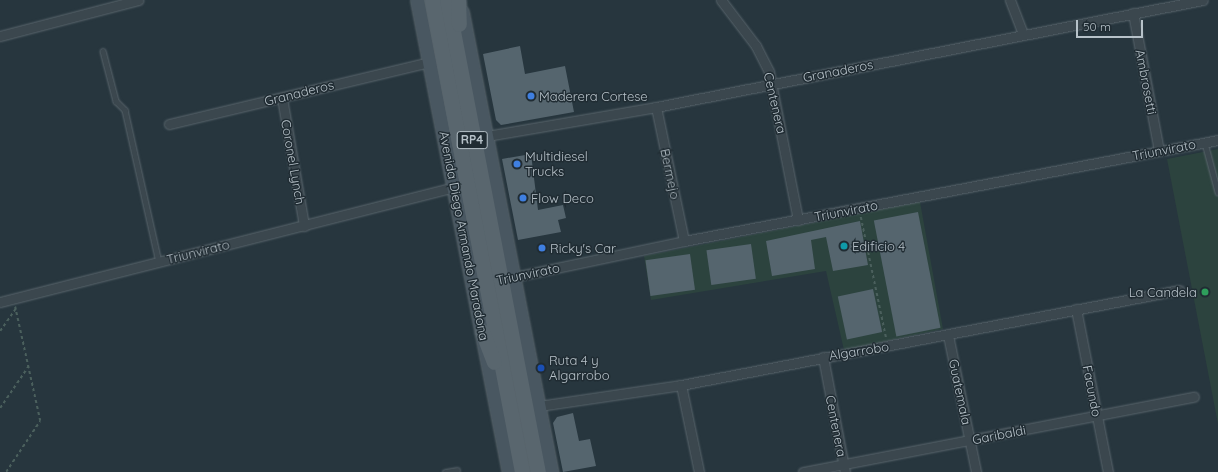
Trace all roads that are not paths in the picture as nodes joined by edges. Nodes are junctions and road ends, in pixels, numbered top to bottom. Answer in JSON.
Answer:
{"nodes":[{"id":1,"x":138,"y":0,"type":"edge"},
{"id":2,"x":417,"y":0,"type":"edge"},
{"id":3,"x":432,"y":0,"type":"edge"},
{"id":4,"x":447,"y":0,"type":"edge"},
{"id":5,"x":459,"y":0,"type":"edge"},
{"id":6,"x":721,"y":0,"type":"edge"},
{"id":7,"x":1010,"y":0,"type":"edge"},
{"id":8,"x":1203,"y":0,"type":"edge"},
{"id":9,"x":119,"y":2,"type":"edge"},
{"id":10,"x":1134,"y":13,"type":"junction"},
{"id":11,"x":1023,"y":34,"type":"junction"},
{"id":12,"x":0,"y":36,"type":"edge"},
{"id":13,"x":103,"y":51,"type":"dead end"},
{"id":14,"x":429,"y":62,"type":"junction"},
{"id":15,"x":773,"y":84,"type":"junction"},
{"id":16,"x":464,"y":97,"type":"junction"},
{"id":17,"x":282,"y":98,"type":"junction"},
{"id":18,"x":656,"y":107,"type":"junction"},
{"id":19,"x":169,"y":124,"type":"dead end"},
{"id":20,"x":479,"y":137,"type":"junction"},
{"id":21,"x":1218,"y":140,"type":"edge"},
{"id":22,"x":1205,"y":143,"type":"junction"},
{"id":23,"x":1159,"y":151,"type":"junction"},
{"id":24,"x":469,"y":161,"type":"junction"},
{"id":25,"x":461,"y":186,"type":"junction"},
{"id":26,"x":1218,"y":192,"type":"edge"},
{"id":27,"x":798,"y":220,"type":"junction"},
{"id":28,"x":304,"y":226,"type":"junction"},
{"id":29,"x":684,"y":241,"type":"junction"},
{"id":30,"x":159,"y":262,"type":"junction"},
{"id":31,"x":493,"y":281,"type":"junction"},
{"id":32,"x":1179,"y":290,"type":"dead end"},
{"id":33,"x":0,"y":302,"type":"edge"},
{"id":34,"x":1076,"y":309,"type":"junction"},
{"id":35,"x":482,"y":331,"type":"junction"},
{"id":36,"x":948,"y":335,"type":"junction"},
{"id":37,"x":823,"y":357,"type":"junction"},
{"id":38,"x":681,"y":385,"type":"junction"},
{"id":39,"x":1194,"y":397,"type":"dead end"},
{"id":40,"x":509,"y":403,"type":"junction"},
{"id":41,"x":532,"y":407,"type":"junction"},
{"id":42,"x":1097,"y":417,"type":"junction"},
{"id":43,"x":970,"y":441,"type":"junction"},
{"id":44,"x":844,"y":469,"type":"edge"},
{"id":45,"x":457,"y":470,"type":"dead end"},
{"id":46,"x":446,"y":472,"type":"edge"},
{"id":47,"x":509,"y":472,"type":"edge"},
{"id":48,"x":522,"y":472,"type":"edge"},
{"id":49,"x":538,"y":472,"type":"edge"},
{"id":50,"x":550,"y":472,"type":"edge"},
{"id":51,"x":699,"y":472,"type":"edge"},
{"id":52,"x":804,"y":472,"type":"edge"},
{"id":53,"x":976,"y":472,"type":"edge"},
{"id":54,"x":1108,"y":472,"type":"edge"}],
"edges":[{"from":1,"to":9,"type":"street"},
{"from":2,"to":14,"type":"street","name":"Avenida Diego Armando Maradona"},
{"from":3,"to":24,"type":"main road","name":"Avenida Diego Armando Maradona","number":"RP4"},
{"from":4,"to":16,"type":"main road","name":"Avenida Diego Armando Maradona","number":"RP4"},
{"from":5,"to":16,"type":"main road"},
{"from":5,"to":20,"type":"street","name":"Avenida Diego Armando Maradona"},
{"from":6,"to":15,"type":"street","name":"Centenera"},
{"from":7,"to":11,"type":"street"},
{"from":8,"to":10,"type":"street","name":"Granaderos"},
{"from":9,"to":12,"type":"street"},
{"from":10,"to":11,"type":"street","name":"Granaderos"},
{"from":10,"to":23,"type":"street","name":"Ambrosetti"},
{"from":11,"to":15,"type":"street","name":"Granaderos"},
{"from":13,"to":30,"type":"lane"},
{"from":14,"to":17,"type":"street","name":"Granaderos"},
{"from":14,"to":25,"type":"street","name":"Avenida Diego Armando Maradona"},
{"from":15,"to":18,"type":"street","name":"Granaderos"},
{"from":15,"to":27,"type":"street","name":"Centenera"},
{"from":16,"to":20,"type":"main road","name":"Avenida Diego Armando Maradona","number":"RP4"},
{"from":17,"to":19,"type":"street","name":"Granaderos"},
{"from":17,"to":28,"type":"street","name":"Coronel Lynch"},
{"from":18,"to":20,"type":"street","name":"Granaderos"},
{"from":18,"to":29,"type":"street","name":"Bermejo"},
{"from":20,"to":24,"type":"main road","name":"Avenida Diego Armando Maradona","number":"RP4"},
{"from":20,"to":31,"type":"street","name":"Avenida Diego Armando Maradona"},
{"from":21,"to":22,"type":"street","name":"Triunvirato"},
{"from":22,"to":23,"type":"street","name":"Triunvirato"},
{"from":22,"to":26,"type":"lane"},
{"from":23,"to":27,"type":"street","name":"Triunvirato"},
{"from":24,"to":25,"type":"main road","name":"Avenida Diego Armando Maradona","number":"RP4"},
{"from":24,"to":31,"type":"main road","name":"Avenida Diego Armando Maradona","number":"RP4"},
{"from":25,"to":28,"type":"street","name":"Triunvirato"},
{"from":25,"to":31,"type":"main road","name":"Avenida Diego Armando Maradona","number":"RP4"},
{"from":27,"to":29,"type":"street","name":"Triunvirato"},
{"from":28,"to":30,"type":"street","name":"Triunvirato"},
{"from":29,"to":31,"type":"street","name":"Triunvirato"},
{"from":30,"to":33,"type":"street","name":"Triunvirato"},
{"from":31,"to":35,"type":"street","name":"Avenida Diego Armando Maradona"},
{"from":31,"to":40,"type":"main road","name":"Avenida Diego Armando Maradona","number":"RP4"},
{"from":31,"to":41,"type":"main road","name":"Avenida Diego Armando Maradona","number":"RP4"},
{"from":32,"to":34,"type":"street","name":"Algarrobo"},
{"from":34,"to":36,"type":"street","name":"Algarrobo"},
{"from":34,"to":42,"type":"street","name":"Facundo"},
{"from":35,"to":40,"type":"main road"},
{"from":35,"to":47,"type":"street","name":"Avenida Diego Armando Maradona"},
{"from":36,"to":37,"type":"street","name":"Algarrobo"},
{"from":36,"to":43,"type":"street","name":"Guatemala"},
{"from":37,"to":38,"type":"street","name":"Algarrobo"},
{"from":37,"to":44,"type":"street","name":"Centenera"},
{"from":38,"to":41,"type":"street","name":"Algarrobo"},
{"from":38,"to":51,"type":"street"},
{"from":39,"to":42,"type":"street","name":"Garibaldi"},
{"from":40,"to":48,"type":"main road","name":"Avenida Diego Armando Maradona","number":"RP4"},
{"from":41,"to":49,"type":"main road","name":"Avenida Diego Armando Maradona","number":"RP4"},
{"from":41,"to":50,"type":"street","name":"Avenida Diego Armando Maradona"},
{"from":42,"to":43,"type":"street","name":"Garibaldi"},
{"from":42,"to":54,"type":"street","name":"Facundo"},
{"from":43,"to":44,"type":"street","name":"Garibaldi"},
{"from":43,"to":53,"type":"street","name":"Guatemala"},
{"from":44,"to":52,"type":"street","name":"Garibaldi"},
{"from":45,"to":46,"type":"lane"}]}
